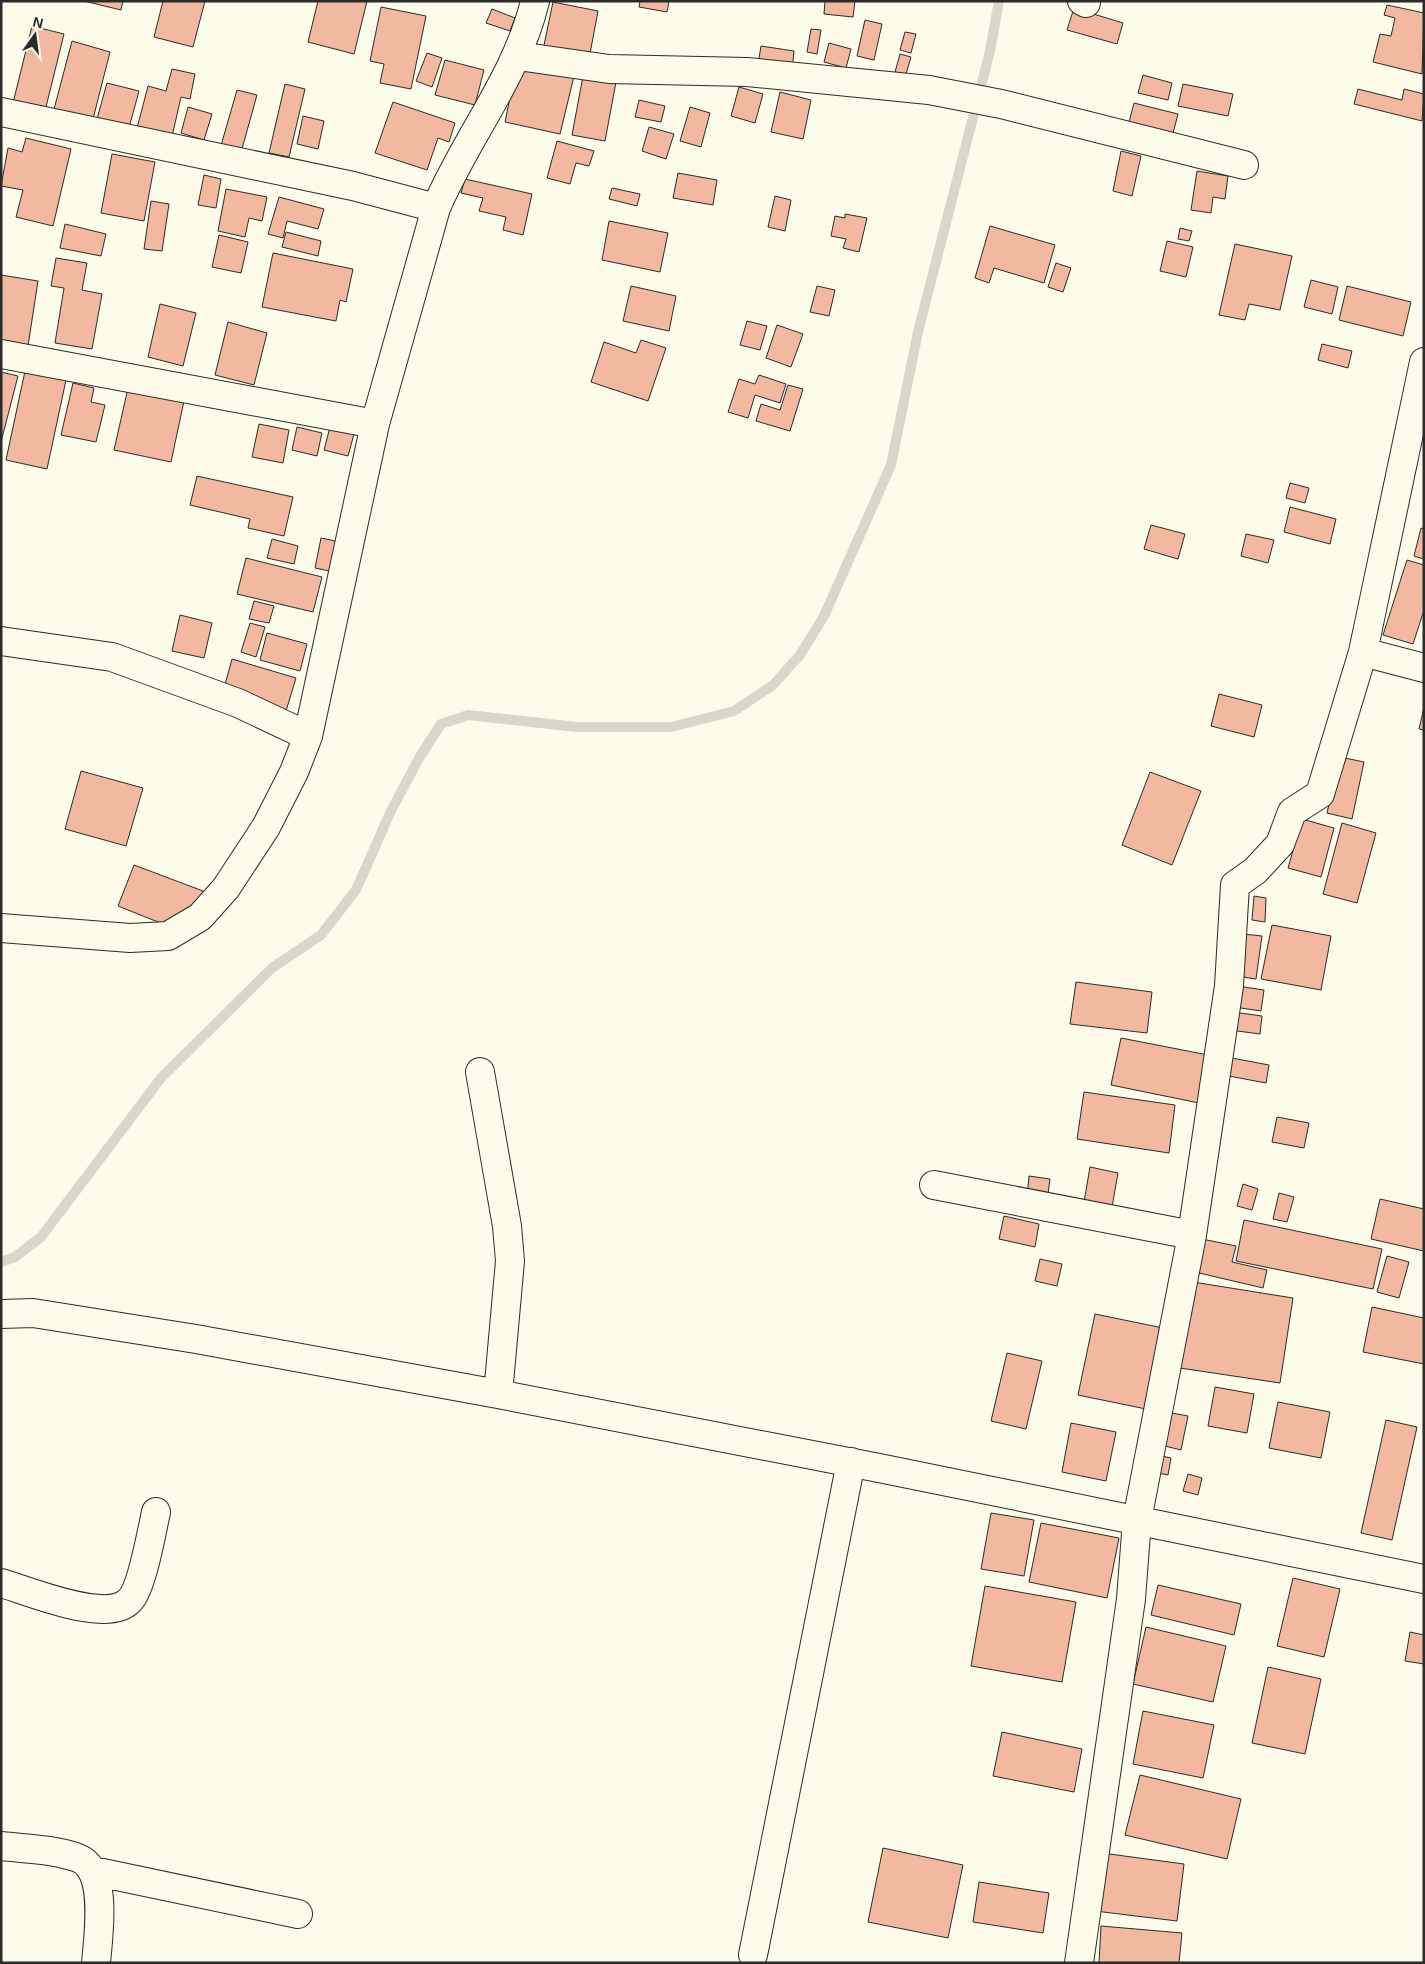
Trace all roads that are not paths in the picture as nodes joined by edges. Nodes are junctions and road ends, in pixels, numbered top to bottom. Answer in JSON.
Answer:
{"nodes":[{"id":1,"x":535,"y":1,"type":"edge"},
{"id":2,"x":518,"y":56,"type":"junction"},
{"id":3,"x":2,"y":115,"type":"edge"},
{"id":4,"x":1244,"y":165,"type":"dead end"},
{"id":5,"x":436,"y":208,"type":"junction"},
{"id":6,"x":1,"y":354,"type":"edge"},
{"id":7,"x":1424,"y":362,"type":"edge"},
{"id":8,"x":375,"y":424,"type":"junction"},
{"id":9,"x":1,"y":640,"type":"edge"},
{"id":10,"x":1363,"y":652,"type":"junction"},
{"id":11,"x":1424,"y":668,"type":"edge"},
{"id":12,"x":308,"y":736,"type":"junction"},
{"id":13,"x":1,"y":928,"type":"edge"},
{"id":14,"x":480,"y":1072,"type":"dead end"},
{"id":15,"x":934,"y":1185,"type":"dead end"},
{"id":16,"x":1192,"y":1235,"type":"junction"},
{"id":17,"x":1,"y":1314,"type":"edge"},
{"id":18,"x":498,"y":1394,"type":"junction"},
{"id":19,"x":851,"y":1462,"type":"junction"},
{"id":20,"x":156,"y":1512,"type":"dead end"},
{"id":21,"x":1137,"y":1520,"type":"junction"},
{"id":22,"x":1424,"y":1579,"type":"edge"},
{"id":23,"x":1,"y":1583,"type":"edge"},
{"id":24,"x":1,"y":1846,"type":"edge"},
{"id":25,"x":93,"y":1871,"type":"junction"},
{"id":26,"x":298,"y":1914,"type":"dead end"},
{"id":27,"x":753,"y":1955,"type":"dead end"},
{"id":28,"x":96,"y":1963,"type":"edge"},
{"id":29,"x":1079,"y":1963,"type":"edge"}],
"edges":[{"from":1,"to":2,"type":"street"},
{"from":2,"to":4,"type":"street"},
{"from":2,"to":5,"type":"street"},
{"from":3,"to":5,"type":"street"},
{"from":5,"to":8,"type":"street"},
{"from":6,"to":8,"type":"street"},
{"from":7,"to":10,"type":"street"},
{"from":8,"to":12,"type":"street"},
{"from":9,"to":12,"type":"street"},
{"from":10,"to":11,"type":"street"},
{"from":10,"to":16,"type":"street"},
{"from":12,"to":13,"type":"street"},
{"from":14,"to":18,"type":"street"},
{"from":15,"to":16,"type":"street"},
{"from":16,"to":21,"type":"street"},
{"from":17,"to":18,"type":"street"},
{"from":18,"to":19,"type":"street"},
{"from":19,"to":21,"type":"street"},
{"from":19,"to":27,"type":"street"},
{"from":20,"to":23,"type":"street"},
{"from":21,"to":22,"type":"street"},
{"from":21,"to":29,"type":"street"},
{"from":24,"to":25,"type":"street"},
{"from":25,"to":26,"type":"street"},
{"from":25,"to":28,"type":"street"}]}
